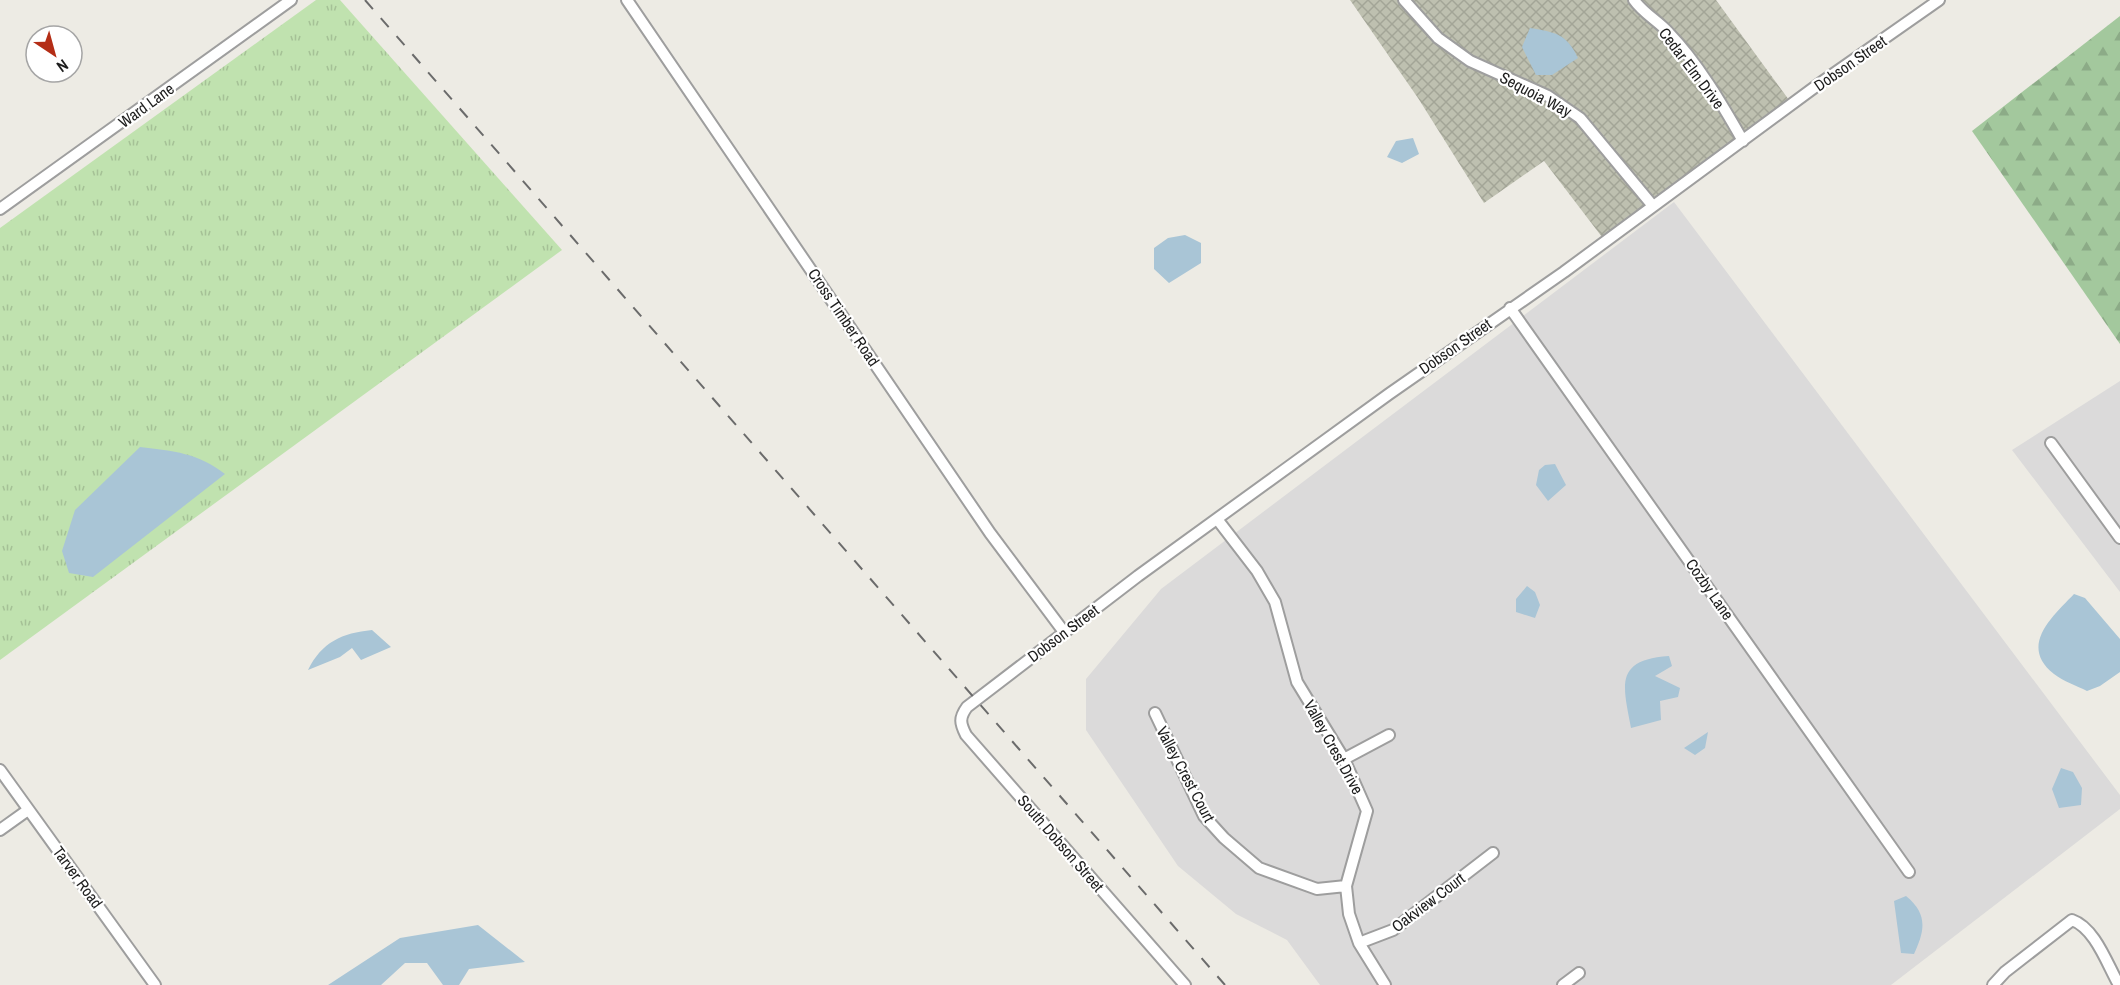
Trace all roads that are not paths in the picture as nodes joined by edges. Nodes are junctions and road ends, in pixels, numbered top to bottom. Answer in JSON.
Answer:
{"nodes":[{"id":1,"x":291,"y":0,"type":"edge"},
{"id":2,"x":627,"y":0,"type":"edge"},
{"id":3,"x":1634,"y":0,"type":"edge"},
{"id":4,"x":1939,"y":0,"type":"edge"},
{"id":5,"x":1409,"y":2,"type":"edge"},
{"id":6,"x":1743,"y":141,"type":"junction"},
{"id":7,"x":1653,"y":207,"type":"junction"},
{"id":8,"x":0,"y":209,"type":"edge"},
{"id":9,"x":1510,"y":308,"type":"junction"},
{"id":10,"x":2051,"y":443,"type":"dead end"},
{"id":11,"x":1217,"y":519,"type":"junction"},
{"id":12,"x":2120,"y":538,"type":"edge"},
{"id":13,"x":1064,"y":632,"type":"junction"},
{"id":14,"x":976,"y":699,"type":"joint"},
{"id":15,"x":1155,"y":713,"type":"dead end"},
{"id":16,"x":1389,"y":735,"type":"dead end"},
{"id":17,"x":1344,"y":759,"type":"junction"},
{"id":18,"x":0,"y":770,"type":"edge"},
{"id":19,"x":28,"y":810,"type":"junction"},
{"id":20,"x":0,"y":830,"type":"edge"},
{"id":21,"x":1493,"y":853,"type":"dead end"},
{"id":22,"x":1909,"y":872,"type":"dead end"},
{"id":23,"x":1346,"y":886,"type":"junction"},
{"id":24,"x":1359,"y":943,"type":"junction"},
{"id":25,"x":1579,"y":973,"type":"dead end"},
{"id":26,"x":155,"y":985,"type":"edge"},
{"id":27,"x":1185,"y":985,"type":"edge"},
{"id":28,"x":1385,"y":985,"type":"edge"},
{"id":29,"x":1563,"y":985,"type":"edge"},
{"id":30,"x":1993,"y":985,"type":"edge"},
{"id":31,"x":2119,"y":985,"type":"edge"}],
"edges":[{"from":1,"to":8,"type":"street","name":"Ward Lane"},
{"from":2,"to":13,"type":"street","name":"Cross Timber Road"},
{"from":3,"to":6,"type":"street","name":"Cedar Elm Drive"},
{"from":4,"to":6,"type":"street","name":"Dobson Street"},
{"from":5,"to":7,"type":"street","name":"Sequoia Way"},
{"from":6,"to":7,"type":"street","name":"Dobson Street"},
{"from":7,"to":9,"type":"street","name":"Dobson Street"},
{"from":9,"to":11,"type":"street","name":"Dobson Street"},
{"from":9,"to":22,"type":"street","name":"Cozby Lane"},
{"from":10,"to":12,"type":"street"},
{"from":11,"to":13,"type":"street","name":"Dobson Street"},
{"from":11,"to":17,"type":"street","name":"Valley Crest Drive"},
{"from":13,"to":14,"type":"street","name":"Dobson Street"},
{"from":14,"to":27,"type":"street","name":"South Dobson Street"},
{"from":15,"to":23,"type":"street","name":"Valley Crest Court"},
{"from":16,"to":17,"type":"street"},
{"from":17,"to":23,"type":"street","name":"Valley Crest Drive"},
{"from":18,"to":19,"type":"street","name":"Tarver Road"},
{"from":19,"to":20,"type":"street"},
{"from":19,"to":26,"type":"street","name":"Tarver Road"},
{"from":21,"to":24,"type":"street","name":"Oakview Court"},
{"from":23,"to":24,"type":"street","name":"Valley Crest Drive"},
{"from":24,"to":28,"type":"street","name":"Valley Crest Drive"},
{"from":25,"to":29,"type":"street"},
{"from":30,"to":31,"type":"street"}]}
